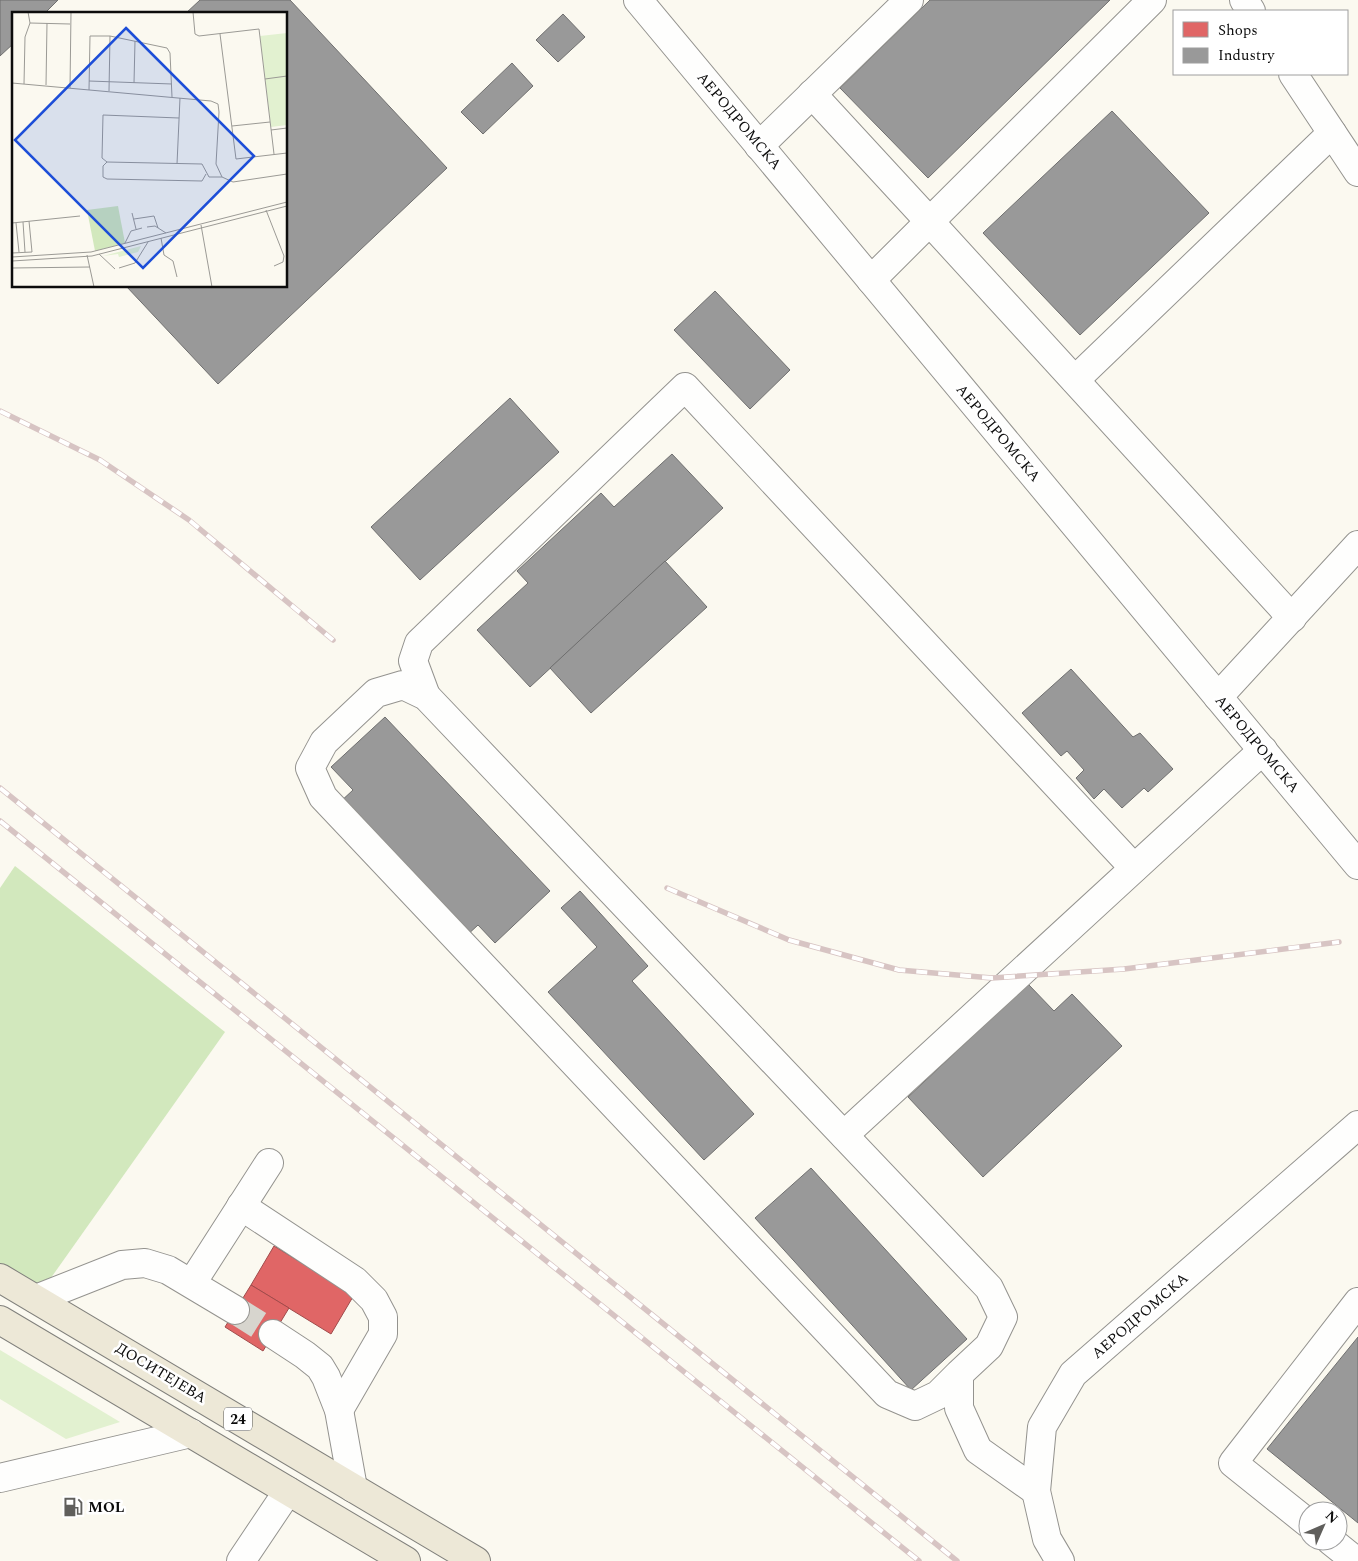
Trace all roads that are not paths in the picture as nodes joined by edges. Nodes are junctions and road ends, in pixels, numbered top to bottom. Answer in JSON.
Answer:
{"nodes":[{"id":1,"x":909,"y":0,"type":"edge"},
{"id":2,"x":1152,"y":0,"type":"edge"},
{"id":3,"x":651,"y":5,"type":"edge"},
{"id":4,"x":1294,"y":75,"type":"edge"},
{"id":5,"x":812,"y":94,"type":"junction"},
{"id":6,"x":1332,"y":133,"type":"junction"},
{"id":7,"x":759,"y":146,"type":"junction"},
{"id":8,"x":1358,"y":172,"type":"edge"},
{"id":9,"x":930,"y":222,"type":"junction"},
{"id":10,"x":871,"y":280,"type":"junction"},
{"id":11,"x":1075,"y":380,"type":"junction"},
{"id":12,"x":1358,"y":545,"type":"edge"},
{"id":13,"x":1292,"y":618,"type":"junction"},
{"id":14,"x":426,"y":696,"type":"junction"},
{"id":15,"x":1218,"y":697,"type":"junction"},
{"id":16,"x":1263,"y":750,"type":"junction"},
{"id":17,"x":1358,"y":865,"type":"edge"},
{"id":18,"x":1134,"y":868,"type":"junction"},
{"id":19,"x":1358,"y":1125,"type":"edge"},
{"id":20,"x":844,"y":1135,"type":"junction"},
{"id":21,"x":269,"y":1163,"type":"dead end"},
{"id":22,"x":241,"y":1206,"type":"junction"},
{"id":23,"x":0,"y":1278,"type":"edge"},
{"id":24,"x":192,"y":1283,"type":"junction"},
{"id":25,"x":36,"y":1300,"type":"junction"},
{"id":26,"x":1358,"y":1302,"type":"edge"},
{"id":27,"x":235,"y":1310,"type":"tunnel mouth"},
{"id":28,"x":0,"y":1320,"type":"edge"},
{"id":29,"x":273,"y":1334,"type":"tunnel mouth"},
{"id":30,"x":959,"y":1374,"type":"junction"},
{"id":31,"x":339,"y":1410,"type":"junction"},
{"id":32,"x":190,"y":1433,"type":"junction"},
{"id":33,"x":0,"y":1478,"type":"edge"},
{"id":34,"x":353,"y":1488,"type":"junction"},
{"id":35,"x":288,"y":1491,"type":"junction"},
{"id":36,"x":1036,"y":1491,"type":"junction"},
{"id":37,"x":1298,"y":1515,"type":"edge"},
{"id":38,"x":1344,"y":1551,"type":"edge"},
{"id":39,"x":241,"y":1561,"type":"edge"},
{"id":40,"x":406,"y":1561,"type":"edge"},
{"id":41,"x":476,"y":1561,"type":"edge"},
{"id":42,"x":1060,"y":1561,"type":"edge"},
{"id":43,"x":1356,"y":1561,"type":"edge"}],
"edges":[{"from":1,"to":5,"type":"street"},
{"from":2,"to":9,"type":"street"},
{"from":3,"to":7,"type":"street","name":"АЕРОДРОМСКА"},
{"from":4,"to":6,"type":"street"},
{"from":5,"to":7,"type":"street"},
{"from":5,"to":9,"type":"street"},
{"from":6,"to":8,"type":"street"},
{"from":6,"to":11,"type":"street"},
{"from":7,"to":10,"type":"street","name":"АЕРОДРОМСКА"},
{"from":9,"to":10,"type":"street"},
{"from":9,"to":11,"type":"street"},
{"from":10,"to":15,"type":"street","name":"АЕРОДРОМСКА"},
{"from":11,"to":13,"type":"street"},
{"from":12,"to":13,"type":"street"},
{"from":13,"to":15,"type":"street"},
{"from":14,"to":18,"type":"street"},
{"from":14,"to":20,"type":"street"},
{"from":14,"to":30,"type":"street"},
{"from":15,"to":16,"type":"street","name":"АЕРОДРОМСКА"},
{"from":16,"to":17,"type":"street","name":"АЕРОДРОМСКА"},
{"from":16,"to":18,"type":"street"},
{"from":18,"to":20,"type":"street"},
{"from":19,"to":36,"type":"street","name":"АЕРОДРОМСКА"},
{"from":20,"to":30,"type":"street"},
{"from":21,"to":22,"type":"street"},
{"from":22,"to":24,"type":"street"},
{"from":22,"to":31,"type":"street"},
{"from":23,"to":25,"type":"main road","name":"ДОСИТЕЈЕВА","number":"24"},
{"from":24,"to":25,"type":"street"},
{"from":24,"to":27,"type":"street"},
{"from":25,"to":34,"type":"main road","name":"ДОСИТЕЈЕВА","number":"24"},
{"from":26,"to":37,"type":"street"},
{"from":28,"to":32,"type":"main road","number":"24"},
{"from":29,"to":31,"type":"street"},
{"from":30,"to":36,"type":"street"},
{"from":31,"to":34,"type":"street"},
{"from":32,"to":33,"type":"street"},
{"from":32,"to":35,"type":"main road","number":"24"},
{"from":34,"to":41,"type":"main road","name":"ДОСИТЕЈЕВА","number":"24"},
{"from":35,"to":39,"type":"street"},
{"from":35,"to":40,"type":"main road","number":"24"},
{"from":36,"to":42,"type":"street","name":"АЕРОДРОМСКА"},
{"from":38,"to":43,"type":"street"}]}
